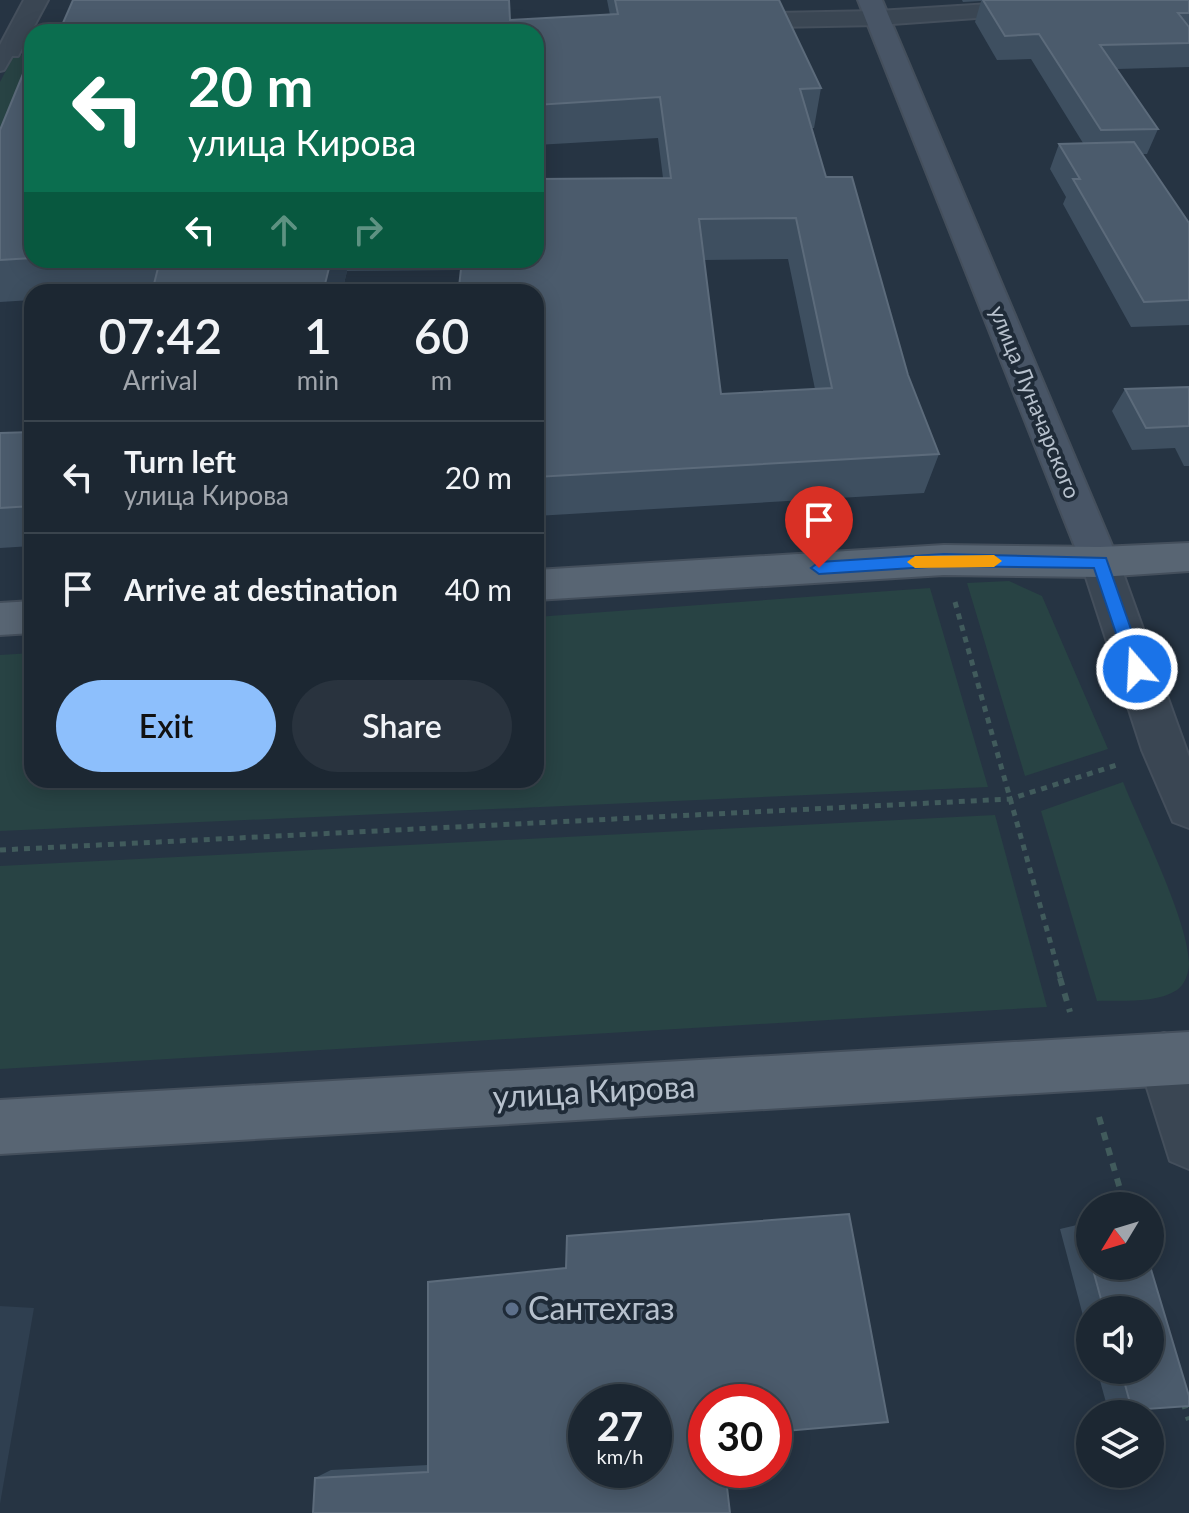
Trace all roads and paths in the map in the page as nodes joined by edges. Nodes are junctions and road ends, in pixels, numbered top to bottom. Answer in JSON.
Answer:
{"nodes":[{"id":1,"x":36,"y":0,"type":"edge"},
{"id":2,"x":1068,"y":6,"type":"edge"},
{"id":3,"x":874,"y":9,"type":"edge"},
{"id":4,"x":708,"y":21,"type":"edge"},
{"id":5,"x":25,"y":24,"type":"edge"},
{"id":6,"x":24,"y":25,"type":"edge"},
{"id":7,"x":10,"y":55,"type":"edge"},
{"id":8,"x":1189,"y":557,"type":"edge"},
{"id":9,"x":1100,"y":562,"type":"junction"},
{"id":10,"x":544,"y":585,"type":"edge"},
{"id":11,"x":952,"y":591,"type":"dead end"},
{"id":12,"x":24,"y":618,"type":"edge"},
{"id":13,"x":0,"y":619,"type":"edge"},
{"id":14,"x":1164,"y":750,"type":"junction"},
{"id":15,"x":1010,"y":799,"type":"junction"},
{"id":16,"x":1189,"y":808,"type":"edge"},
{"id":17,"x":0,"y":850,"type":"edge"},
{"id":18,"x":1071,"y":1017,"type":"dead end"},
{"id":19,"x":1176,"y":1058,"type":"edge"},
{"id":20,"x":1096,"y":1108,"type":"dead end"},
{"id":21,"x":0,"y":1127,"type":"edge"},
{"id":22,"x":1189,"y":1142,"type":"edge"},
{"id":23,"x":1121,"y":1192,"type":"edge"},
{"id":24,"x":1181,"y":1392,"type":"edge"},
{"id":25,"x":1189,"y":1420,"type":"edge"}],
"edges":[{"from":1,"to":5,"type":"street"},
{"from":2,"to":3,"type":"street"},
{"from":3,"to":4,"type":"street"},
{"from":3,"to":9,"type":"street","name":"улица Луначарского"},
{"from":6,"to":7,"type":"street"},
{"from":8,"to":9,"type":"main road"},
{"from":9,"to":10,"type":"main road"},
{"from":9,"to":14,"type":"street","name":"улица Луначарского"},
{"from":11,"to":15,"type":"path"},
{"from":12,"to":13,"type":"main road"},
{"from":14,"to":15,"type":"path"},
{"from":14,"to":16,"type":"street","name":"улица Луначарского"},
{"from":15,"to":17,"type":"path"},
{"from":15,"to":18,"type":"path"},
{"from":19,"to":21,"type":"main road","name":"улица Кирова"},
{"from":19,"to":22,"type":"street"},
{"from":20,"to":23,"type":"path"},
{"from":24,"to":25,"type":"path"}]}
